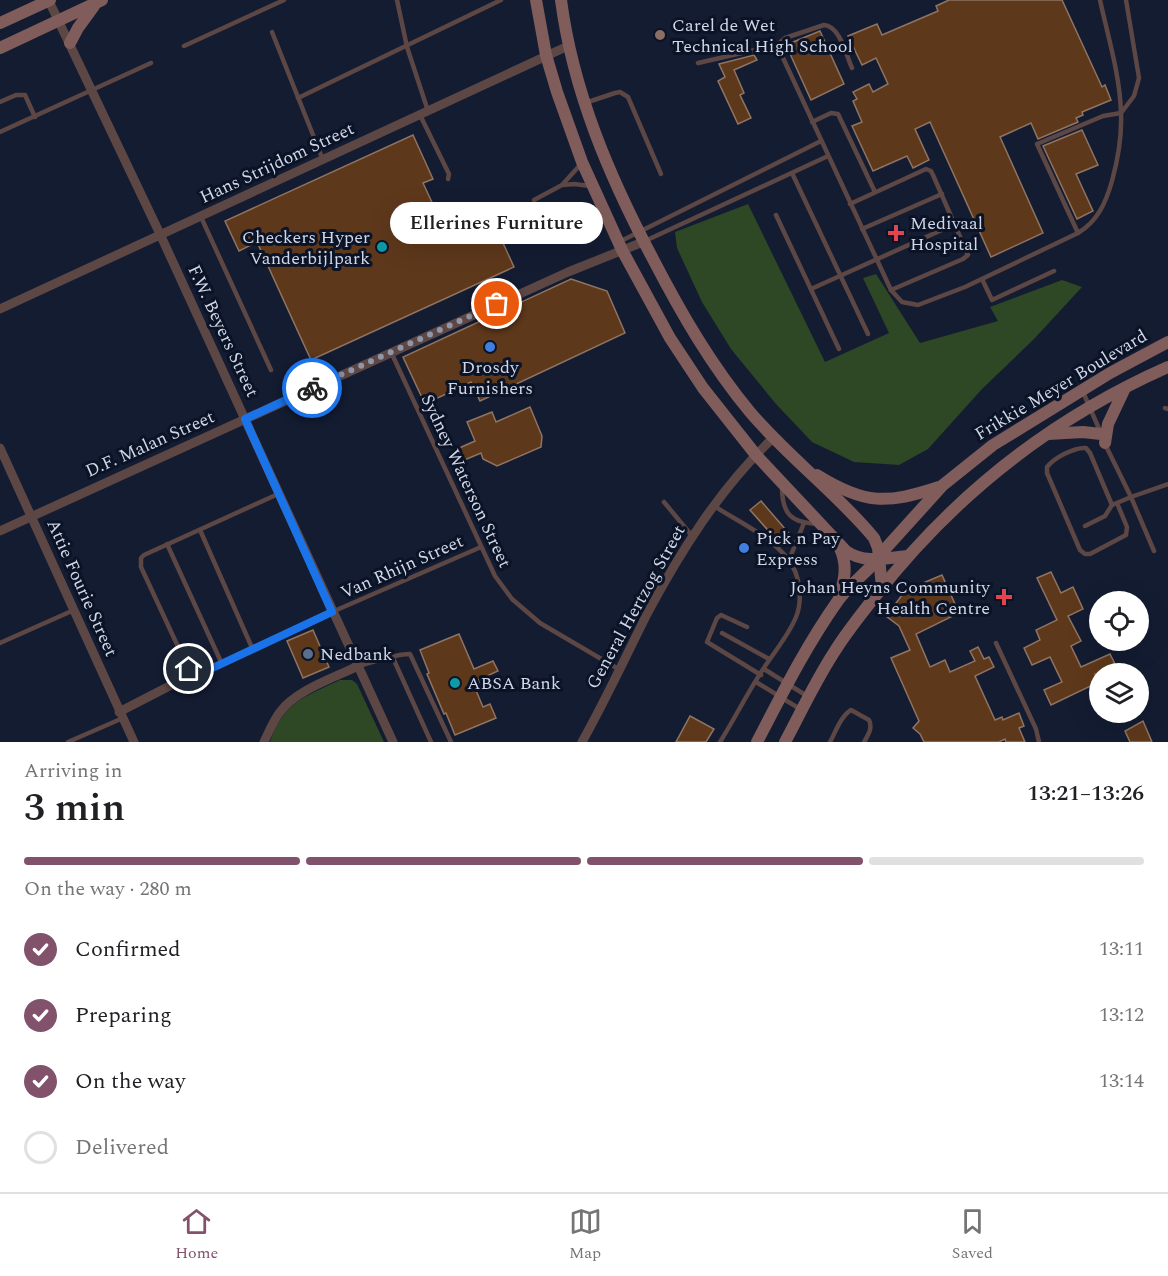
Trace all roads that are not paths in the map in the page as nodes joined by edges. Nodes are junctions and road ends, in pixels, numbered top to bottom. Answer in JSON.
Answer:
{"nodes":[{"id":1,"x":49,"y":0,"type":"edge"},
{"id":2,"x":284,"y":0,"type":"edge"},
{"id":3,"x":397,"y":0,"type":"edge"},
{"id":4,"x":501,"y":0,"type":"edge"},
{"id":5,"x":536,"y":0,"type":"edge"},
{"id":6,"x":561,"y":0,"type":"edge"},
{"id":7,"x":1100,"y":0,"type":"edge"},
{"id":8,"x":1126,"y":0,"type":"edge"},
{"id":9,"x":99,"y":1,"type":"edge"},
{"id":10,"x":59,"y":21,"type":"junction"},
{"id":11,"x":0,"y":23,"type":"edge"},
{"id":12,"x":272,"y":32,"type":"dead end"},
{"id":13,"x":70,"y":43,"type":"junction"},
{"id":14,"x":777,"y":45,"type":"junction"},
{"id":15,"x":183,"y":46,"type":"dead end"},
{"id":16,"x":568,"y":46,"type":"junction"},
{"id":17,"x":406,"y":47,"type":"junction"},
{"id":18,"x":0,"y":48,"type":"edge"},
{"id":19,"x":546,"y":55,"type":"junction"},
{"id":20,"x":151,"y":63,"type":"dead end"},
{"id":21,"x":698,"y":63,"type":"dead end"},
{"id":22,"x":852,"y":68,"type":"dead end"},
{"id":23,"x":93,"y":90,"type":"junction"},
{"id":24,"x":298,"y":98,"type":"junction"},
{"id":25,"x":0,"y":102,"type":"edge"},
{"id":26,"x":584,"y":103,"type":"junction"},
{"id":27,"x":424,"y":113,"type":"junction"},
{"id":28,"x":1121,"y":113,"type":"junction"},
{"id":29,"x":35,"y":117,"type":"junction"},
{"id":30,"x":812,"y":122,"type":"junction"},
{"id":31,"x":0,"y":132,"type":"edge"},
{"id":32,"x":821,"y":141,"type":"junction"},
{"id":33,"x":828,"y":156,"type":"junction"},
{"id":34,"x":322,"y":160,"type":"junction"},
{"id":35,"x":582,"y":162,"type":"junction"},
{"id":36,"x":792,"y":173,"type":"junction"},
{"id":37,"x":661,"y":174,"type":"dead end"},
{"id":38,"x":448,"y":179,"type":"dead end"},
{"id":39,"x":562,"y":185,"type":"junction"},
{"id":40,"x":593,"y":186,"type":"junction"},
{"id":41,"x":875,"y":192,"type":"junction"},
{"id":42,"x":942,"y":194,"type":"junction"},
{"id":43,"x":534,"y":200,"type":"dead end"},
{"id":44,"x":850,"y":204,"type":"junction"},
{"id":45,"x":776,"y":214,"type":"dead end"},
{"id":46,"x":201,"y":216,"type":"junction"},
{"id":47,"x":956,"y":224,"type":"junction"},
{"id":48,"x":862,"y":229,"type":"junction"},
{"id":49,"x":1078,"y":233,"type":"junction"},
{"id":50,"x":160,"y":234,"type":"junction"},
{"id":51,"x":641,"y":237,"type":"junction"},
{"id":52,"x":620,"y":246,"type":"junction"},
{"id":53,"x":876,"y":259,"type":"junction"},
{"id":54,"x":1054,"y":271,"type":"dead end"},
{"id":55,"x":841,"y":276,"type":"junction"},
{"id":56,"x":982,"y":279,"type":"junction"},
{"id":57,"x":811,"y":289,"type":"junction"},
{"id":58,"x":891,"y":290,"type":"junction"},
{"id":59,"x":0,"y":309,"type":"edge"},
{"id":60,"x":868,"y":334,"type":"dead end"},
{"id":61,"x":1168,"y":342,"type":"edge"},
{"id":62,"x":839,"y":350,"type":"dead end"},
{"id":63,"x":391,"y":352,"type":"junction"},
{"id":64,"x":1168,"y":366,"type":"edge"},
{"id":65,"x":271,"y":370,"type":"dead end"},
{"id":66,"x":1125,"y":387,"type":"junction"},
{"id":67,"x":1081,"y":389,"type":"junction"},
{"id":68,"x":1090,"y":407,"type":"junction"},
{"id":69,"x":245,"y":419,"type":"junction"},
{"id":70,"x":1046,"y":434,"type":"junction"},
{"id":71,"x":773,"y":438,"type":"junction"},
{"id":72,"x":1103,"y":439,"type":"junction"},
{"id":73,"x":0,"y":448,"type":"edge"},
{"id":74,"x":756,"y":454,"type":"junction"},
{"id":75,"x":799,"y":465,"type":"junction"},
{"id":76,"x":782,"y":483,"type":"junction"},
{"id":77,"x":1168,"y":483,"type":"edge"},
{"id":78,"x":943,"y":485,"type":"junction"},
{"id":79,"x":278,"y":494,"type":"junction"},
{"id":80,"x":1131,"y":497,"type":"junction"},
{"id":81,"x":664,"y":502,"type":"dead end"},
{"id":82,"x":1114,"y":504,"type":"junction"},
{"id":83,"x":714,"y":506,"type":"junction"},
{"id":84,"x":31,"y":516,"type":"junction"},
{"id":85,"x":804,"y":523,"type":"junction"},
{"id":86,"x":820,"y":524,"type":"junction"},
{"id":87,"x":1085,"y":526,"type":"dead end"},
{"id":88,"x":200,"y":530,"type":"junction"},
{"id":89,"x":0,"y":531,"type":"edge"},
{"id":90,"x":692,"y":536,"type":"junction"},
{"id":91,"x":168,"y":544,"type":"junction"},
{"id":92,"x":839,"y":544,"type":"junction"},
{"id":93,"x":481,"y":547,"type":"junction"},
{"id":94,"x":1154,"y":551,"type":"dead end"},
{"id":95,"x":908,"y":556,"type":"junction"},
{"id":96,"x":879,"y":559,"type":"junction"},
{"id":97,"x":789,"y":560,"type":"junction"},
{"id":98,"x":882,"y":587,"type":"junction"},
{"id":99,"x":839,"y":599,"type":"junction"},
{"id":100,"x":74,"y":610,"type":"junction"},
{"id":101,"x":332,"y":612,"type":"junction"},
{"id":102,"x":747,"y":627,"type":"dead end"},
{"id":103,"x":722,"y":633,"type":"dead end"},
{"id":104,"x":0,"y":642,"type":"edge"},
{"id":105,"x":996,"y":643,"type":"dead end"},
{"id":106,"x":253,"y":650,"type":"junction"},
{"id":107,"x":393,"y":658,"type":"junction"},
{"id":108,"x":769,"y":659,"type":"junction"},
{"id":109,"x":222,"y":664,"type":"junction"},
{"id":110,"x":358,"y":666,"type":"junction"},
{"id":111,"x":764,"y":669,"type":"junction"},
{"id":112,"x":620,"y":670,"type":"junction"},
{"id":113,"x":191,"y":671,"type":"junction"},
{"id":114,"x":761,"y":675,"type":"junction"},
{"id":115,"x":756,"y":682,"type":"junction"},
{"id":116,"x":787,"y":684,"type":"junction"},
{"id":117,"x":780,"y":697,"type":"junction"},
{"id":118,"x":808,"y":697,"type":"junction"},
{"id":119,"x":802,"y":710,"type":"junction"},
{"id":120,"x":121,"y":715,"type":"junction"},
{"id":121,"x":68,"y":742,"type":"edge"},
{"id":122,"x":134,"y":742,"type":"edge"},
{"id":123,"x":264,"y":742,"type":"edge"},
{"id":124,"x":393,"y":742,"type":"edge"},
{"id":125,"x":431,"y":742,"type":"edge"},
{"id":126,"x":451,"y":742,"type":"edge"},
{"id":127,"x":582,"y":742,"type":"edge"},
{"id":128,"x":720,"y":742,"type":"edge"},
{"id":129,"x":757,"y":742,"type":"edge"},
{"id":130,"x":785,"y":742,"type":"edge"},
{"id":131,"x":830,"y":742,"type":"edge"},
{"id":132,"x":864,"y":742,"type":"edge"},
{"id":133,"x":1039,"y":742,"type":"edge"}],
"edges":[{"from":1,"to":10,"type":"street","name":"F.W. Beyers Street"},
{"from":1,"to":11,"type":"street"},
{"from":2,"to":15,"type":"lane"},
{"from":3,"to":17,"type":"lane"},
{"from":4,"to":17,"type":"lane"},
{"from":5,"to":19,"type":"street"},
{"from":6,"to":16,"type":"street"},
{"from":7,"to":28,"type":"lane"},
{"from":8,"to":28,"type":"lane"},
{"from":9,"to":10,"type":"street"},
{"from":9,"to":13,"type":"street"},
{"from":10,"to":13,"type":"street","name":"F.W. Beyers Street"},
{"from":10,"to":18,"type":"street"},
{"from":12,"to":24,"type":"lane"},
{"from":13,"to":23,"type":"street","name":"F.W. Beyers Street"},
{"from":14,"to":21,"type":"lane"},
{"from":14,"to":22,"type":"lane"},
{"from":14,"to":30,"type":"lane"},
{"from":16,"to":19,"type":"street","name":"Hans Strijdom Street"},
{"from":16,"to":26,"type":"street"},
{"from":17,"to":24,"type":"lane"},
{"from":17,"to":27,"type":"lane"},
{"from":19,"to":27,"type":"street","name":"Hans Strijdom Street"},
{"from":19,"to":35,"type":"street"},
{"from":20,"to":23,"type":"lane"},
{"from":23,"to":29,"type":"lane"},
{"from":23,"to":50,"type":"street","name":"F.W. Beyers Street"},
{"from":24,"to":34,"type":"lane"},
{"from":25,"to":29,"type":"lane"},
{"from":26,"to":37,"type":"lane"},
{"from":26,"to":51,"type":"street"},
{"from":27,"to":34,"type":"street","name":"Hans Strijdom Street"},
{"from":27,"to":38,"type":"lane"},
{"from":28,"to":49,"type":"lane"},
{"from":28,"to":49,"type":"lane"},
{"from":29,"to":31,"type":"lane"},
{"from":30,"to":32,"type":"lane"},
{"from":30,"to":41,"type":"lane"},
{"from":32,"to":33,"type":"lane"},
{"from":32,"to":51,"type":"lane"},
{"from":33,"to":36,"type":"lane"},
{"from":33,"to":44,"type":"lane"},
{"from":34,"to":46,"type":"street","name":"Hans Strijdom Street"},
{"from":35,"to":39,"type":"lane"},
{"from":35,"to":40,"type":"street"},
{"from":36,"to":51,"type":"lane"},
{"from":36,"to":55,"type":"lane"},
{"from":39,"to":40,"type":"lane"},
{"from":39,"to":43,"type":"lane"},
{"from":40,"to":52,"type":"street"},
{"from":41,"to":42,"type":"lane"},
{"from":41,"to":44,"type":"lane"},
{"from":42,"to":47,"type":"lane"},
{"from":42,"to":48,"type":"lane"},
{"from":44,"to":48,"type":"lane"},
{"from":45,"to":57,"type":"lane"},
{"from":46,"to":50,"type":"street","name":"Hans Strijdom Street"},
{"from":46,"to":65,"type":"lane"},
{"from":47,"to":53,"type":"lane"},
{"from":47,"to":58,"type":"lane"},
{"from":48,"to":53,"type":"lane"},
{"from":49,"to":56,"type":"lane"},
{"from":50,"to":59,"type":"street","name":"Hans Strijdom Street"},
{"from":50,"to":69,"type":"street","name":"F.W. Beyers Street"},
{"from":51,"to":52,"type":"street","name":"D.F. Malan Street"},
{"from":51,"to":71,"type":"street"},
{"from":52,"to":63,"type":"street","name":"D.F. Malan Street"},
{"from":52,"to":74,"type":"street"},
{"from":53,"to":55,"type":"lane"},
{"from":53,"to":58,"type":"lane"},
{"from":54,"to":56,"type":"lane"},
{"from":55,"to":57,"type":"lane"},
{"from":55,"to":60,"type":"lane"},
{"from":56,"to":58,"type":"lane"},
{"from":57,"to":62,"type":"lane"},
{"from":61,"to":67,"type":"street","name":"Frikkie Meyer Boulevard"},
{"from":63,"to":69,"type":"street","name":"D.F. Malan Street"},
{"from":63,"to":93,"type":"lane","name":"Sydney Waterson Street"},
{"from":64,"to":66,"type":"street","name":"Frikkie Meyer Boulevard"},
{"from":66,"to":68,"type":"street","name":"Frikkie Meyer Boulevard"},
{"from":66,"to":72,"type":"street"},
{"from":67,"to":68,"type":"lane"},
{"from":67,"to":78,"type":"street","name":"Frikkie Meyer Boulevard"},
{"from":68,"to":70,"type":"street","name":"Frikkie Meyer Boulevard"},
{"from":68,"to":72,"type":"lane"},
{"from":69,"to":79,"type":"street","name":"F.W. Beyers Street"},
{"from":69,"to":84,"type":"street","name":"D.F. Malan Street"},
{"from":70,"to":72,"type":"street"},
{"from":70,"to":95,"type":"street","name":"Frikkie Meyer Boulevard"},
{"from":71,"to":74,"type":"street","name":"General Hertzog Street"},
{"from":71,"to":75,"type":"street"},
{"from":72,"to":80,"type":"lane"},
{"from":73,"to":84,"type":"street","name":"Attie Fourie Street"},
{"from":74,"to":76,"type":"street"},
{"from":74,"to":83,"type":"street","name":"General Hertzog Street"},
{"from":75,"to":78,"type":"street"},
{"from":75,"to":96,"type":"street"},
{"from":76,"to":85,"type":"lane"},
{"from":76,"to":86,"type":"street"},
{"from":77,"to":80,"type":"lane"},
{"from":78,"to":96,"type":"street","name":"Frikkie Meyer Boulevard"},
{"from":79,"to":88,"type":"lane"},
{"from":79,"to":101,"type":"street","name":"F.W. Beyers Street"},
{"from":80,"to":82,"type":"lane"},
{"from":80,"to":94,"type":"lane"},
{"from":81,"to":90,"type":"lane"},
{"from":82,"to":82,"type":"lane"},
{"from":82,"to":87,"type":"lane"},
{"from":83,"to":90,"type":"street","name":"General Hertzog Street"},
{"from":83,"to":97,"type":"lane"},
{"from":84,"to":89,"type":"street","name":"D.F. Malan Street"},
{"from":84,"to":100,"type":"street","name":"Attie Fourie Street"},
{"from":85,"to":86,"type":"lane"},
{"from":85,"to":97,"type":"lane"},
{"from":86,"to":92,"type":"street"},
{"from":88,"to":91,"type":"lane"},
{"from":88,"to":106,"type":"lane"},
{"from":90,"to":112,"type":"street","name":"General Hertzog Street"},
{"from":91,"to":109,"type":"lane"},
{"from":91,"to":113,"type":"lane"},
{"from":92,"to":96,"type":"street"},
{"from":92,"to":99,"type":"street"},
{"from":93,"to":101,"type":"lane","name":"Van Rhijn Street"},
{"from":93,"to":112,"type":"lane","name":"Sydney Waterson Street"},
{"from":95,"to":96,"type":"street"},
{"from":95,"to":98,"type":"street","name":"Frikkie Meyer Boulevard"},
{"from":96,"to":98,"type":"street"},
{"from":96,"to":99,"type":"street","name":"Frikkie Meyer Boulevard"},
{"from":97,"to":108,"type":"lane"},
{"from":98,"to":118,"type":"street","name":"Frikkie Meyer Boulevard"},
{"from":99,"to":116,"type":"street","name":"Frikkie Meyer Boulevard"},
{"from":100,"to":104,"type":"lane"},
{"from":100,"to":120,"type":"street","name":"Attie Fourie Street"},
{"from":101,"to":106,"type":"lane","name":"Van Rhijn Street"},
{"from":101,"to":110,"type":"street","name":"F.W. Beyers Street"},
{"from":102,"to":114,"type":"lane"},
{"from":103,"to":108,"type":"lane"},
{"from":105,"to":133,"type":"lane"},
{"from":106,"to":109,"type":"lane","name":"Van Rhijn Street"},
{"from":107,"to":110,"type":"lane"},
{"from":107,"to":125,"type":"lane"},
{"from":107,"to":126,"type":"lane"},
{"from":108,"to":111,"type":"lane"},
{"from":109,"to":113,"type":"lane","name":"Van Rhijn Street"},
{"from":110,"to":123,"type":"street"},
{"from":110,"to":124,"type":"street","name":"F.W. Beyers Street"},
{"from":111,"to":114,"type":"lane"},
{"from":111,"to":116,"type":"lane"},
{"from":112,"to":127,"type":"street","name":"General Hertzog Street"},
{"from":113,"to":120,"type":"street"},
{"from":114,"to":115,"type":"lane"},
{"from":115,"to":117,"type":"lane"},
{"from":115,"to":128,"type":"lane"},
{"from":116,"to":117,"type":"street","name":"Frikkie Meyer Boulevard"},
{"from":116,"to":118,"type":"lane"},
{"from":117,"to":119,"type":"lane"},
{"from":117,"to":129,"type":"street","name":"Frikkie Meyer Boulevard"},
{"from":118,"to":119,"type":"street","name":"Frikkie Meyer Boulevard"},
{"from":119,"to":130,"type":"street","name":"Frikkie Meyer Boulevard"},
{"from":120,"to":121,"type":"lane"},
{"from":120,"to":122,"type":"street","name":"Attie Fourie Street"},
{"from":131,"to":132,"type":"lane"}]}
